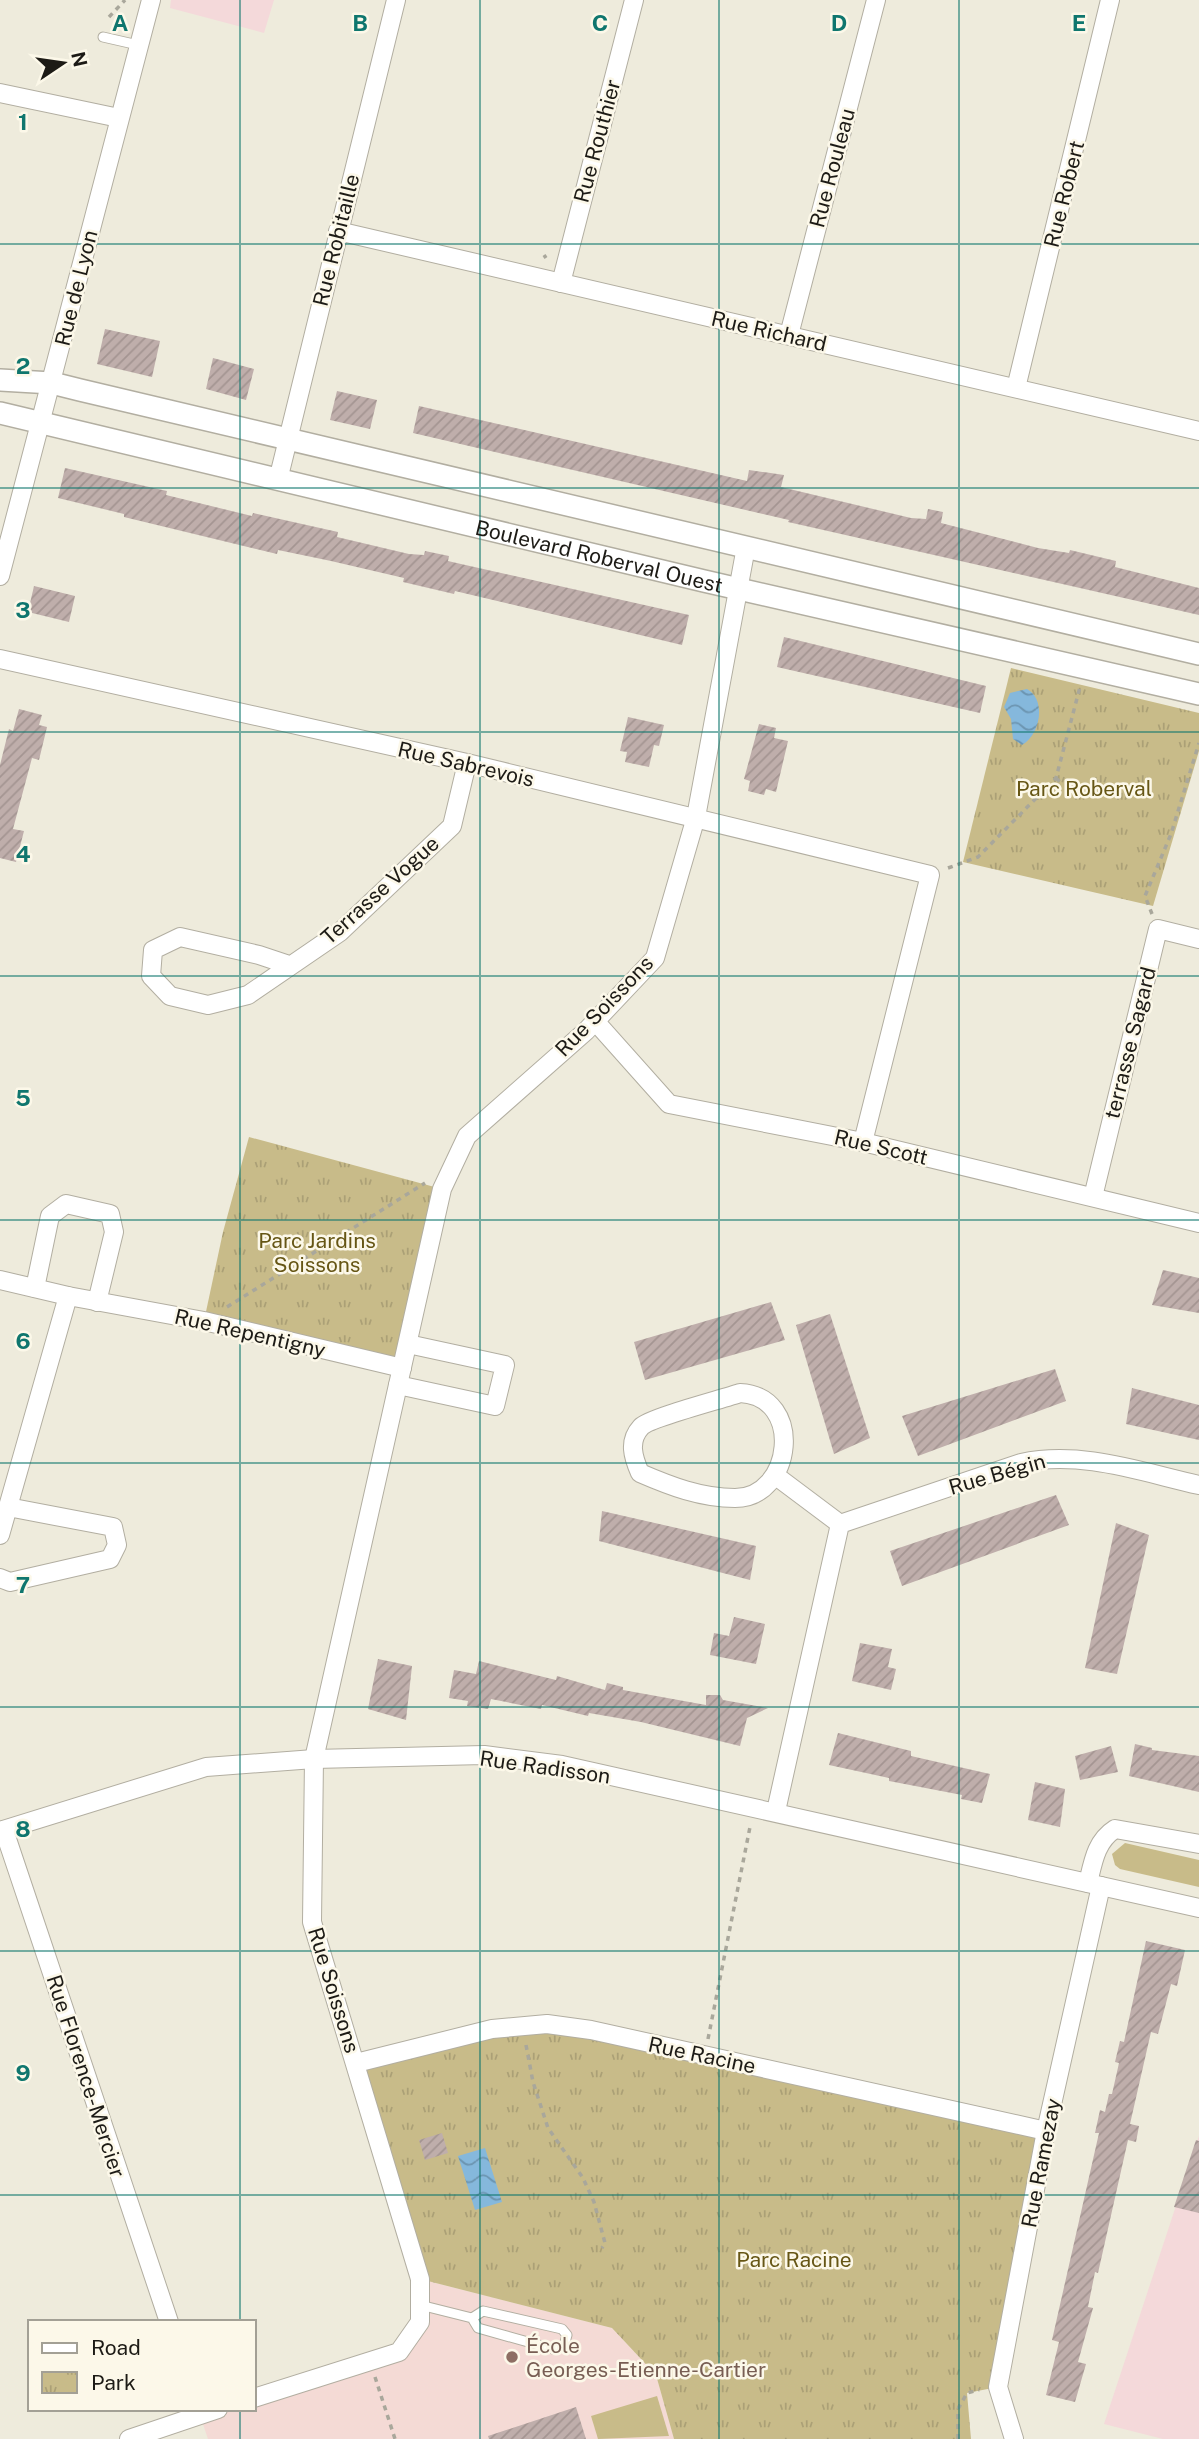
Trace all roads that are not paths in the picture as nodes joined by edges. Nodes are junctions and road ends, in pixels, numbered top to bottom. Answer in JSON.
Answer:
{"nodes":[{"id":1,"x":151,"y":0,"type":"edge"},
{"id":2,"x":396,"y":0,"type":"edge"},
{"id":3,"x":634,"y":0,"type":"edge"},
{"id":4,"x":876,"y":0,"type":"edge"},
{"id":5,"x":1110,"y":0,"type":"edge"},
{"id":6,"x":103,"y":37,"type":"dead end"},
{"id":7,"x":138,"y":45,"type":"junction"},
{"id":8,"x":0,"y":93,"type":"edge"},
{"id":9,"x":119,"y":118,"type":"junction"},
{"id":10,"x":338,"y":231,"type":"junction"},
{"id":11,"x":561,"y":282,"type":"junction"},
{"id":12,"x":789,"y":335,"type":"junction"},
{"id":13,"x":0,"y":380,"type":"edge"},
{"id":14,"x":52,"y":383,"type":"junction"},
{"id":15,"x":1017,"y":388,"type":"junction"},
{"id":16,"x":0,"y":413,"type":"edge"},
{"id":17,"x":41,"y":421,"type":"junction"},
{"id":18,"x":1199,"y":431,"type":"edge"},
{"id":19,"x":288,"y":439,"type":"junction"},
{"id":20,"x":278,"y":480,"type":"junction"},
{"id":21,"x":746,"y":547,"type":"junction"},
{"id":22,"x":0,"y":576,"type":"edge"},
{"id":23,"x":738,"y":589,"type":"junction"},
{"id":24,"x":1199,"y":654,"type":"edge"},
{"id":25,"x":0,"y":659,"type":"edge"},
{"id":26,"x":1199,"y":694,"type":"edge"},
{"id":27,"x":467,"y":764,"type":"junction"},
{"id":28,"x":696,"y":817,"type":"junction"},
{"id":29,"x":1199,"y":939,"type":"edge"},
{"id":30,"x":289,"y":965,"type":"junction"},
{"id":31,"x":595,"y":1021,"type":"junction"},
{"id":32,"x":863,"y":1142,"type":"junction"},
{"id":33,"x":1093,"y":1197,"type":"junction"},
{"id":34,"x":1199,"y":1223,"type":"edge"},
{"id":35,"x":0,"y":1280,"type":"edge"},
{"id":36,"x":35,"y":1288,"type":"junction"},
{"id":37,"x":68,"y":1296,"type":"junction"},
{"id":38,"x":97,"y":1302,"type":"junction"},
{"id":39,"x":408,"y":1344,"type":"junction"},
{"id":40,"x":400,"y":1376,"type":"junction"},
{"id":41,"x":776,"y":1476,"type":"junction"},
{"id":42,"x":1199,"y":1485,"type":"edge"},
{"id":43,"x":8,"y":1507,"type":"junction"},
{"id":44,"x":840,"y":1524,"type":"junction"},
{"id":45,"x":0,"y":1535,"type":"edge"},
{"id":46,"x":0,"y":1578,"type":"edge"},
{"id":47,"x":313,"y":1759,"type":"junction"},
{"id":48,"x":776,"y":1811,"type":"junction"},
{"id":49,"x":2,"y":1831,"type":"edge"},
{"id":50,"x":1199,"y":1844,"type":"edge"},
{"id":51,"x":1094,"y":1885,"type":"junction"},
{"id":52,"x":1199,"y":1908,"type":"edge"},
{"id":53,"x":356,"y":2063,"type":"junction"},
{"id":54,"x":1046,"y":2131,"type":"junction"},
{"id":55,"x":420,"y":2305,"type":"junction"},
{"id":56,"x":472,"y":2318,"type":"junction"},
{"id":57,"x":168,"y":2320,"type":"edge"},
{"id":58,"x":256,"y":2397,"type":"edge"},
{"id":59,"x":199,"y":2412,"type":"edge"},
{"id":60,"x":129,"y":2439,"type":"edge"},
{"id":61,"x":1014,"y":2439,"type":"edge"}],
"edges":[{"from":1,"to":7,"type":"street","name":"Rue de Lyon"},
{"from":2,"to":10,"type":"street","name":"Rue Robitaille"},
{"from":3,"to":11,"type":"street","name":"Rue Routhier"},
{"from":4,"to":12,"type":"street","name":"Rue Rouleau"},
{"from":5,"to":15,"type":"street","name":"Rue Robert"},
{"from":6,"to":7,"type":"lane"},
{"from":7,"to":9,"type":"street","name":"Rue de Lyon"},
{"from":8,"to":9,"type":"street"},
{"from":9,"to":14,"type":"street","name":"Rue de Lyon"},
{"from":10,"to":11,"type":"street","name":"Rue Richard"},
{"from":10,"to":19,"type":"street","name":"Rue Robitaille"},
{"from":11,"to":12,"type":"street","name":"Rue Richard"},
{"from":12,"to":15,"type":"street","name":"Rue Richard"},
{"from":13,"to":14,"type":"street","name":"Boulevard Roberval Ouest"},
{"from":14,"to":17,"type":"street","name":"Rue de Lyon"},
{"from":14,"to":19,"type":"street","name":"Boulevard Roberval Ouest"},
{"from":15,"to":18,"type":"street","name":"Rue Richard"},
{"from":16,"to":17,"type":"street","name":"Boulevard Roberval Ouest"},
{"from":17,"to":20,"type":"street","name":"Boulevard Roberval Ouest"},
{"from":17,"to":22,"type":"street","name":"Rue de Lyon"},
{"from":19,"to":20,"type":"street","name":"Rue Robitaille"},
{"from":19,"to":21,"type":"street","name":"Boulevard Roberval Ouest"},
{"from":20,"to":23,"type":"street","name":"Boulevard Roberval Ouest"},
{"from":21,"to":23,"type":"street","name":"Rue Soissons"},
{"from":21,"to":24,"type":"street","name":"Boulevard Roberval Ouest"},
{"from":23,"to":26,"type":"street","name":"Boulevard Roberval Ouest"},
{"from":23,"to":28,"type":"street","name":"Rue Soissons"},
{"from":25,"to":27,"type":"street","name":"Rue Sabrevois"},
{"from":27,"to":28,"type":"street","name":"Rue Sabrevois"},
{"from":27,"to":30,"type":"street","name":"Terrasse Vogue"},
{"from":28,"to":31,"type":"street","name":"Rue Soissons"},
{"from":28,"to":32,"type":"street","name":"Rue Sabrevois"},
{"from":29,"to":33,"type":"street","name":"terrasse Sagard"},
{"from":30,"to":30,"type":"street","name":"Terrasse Vogue"},
{"from":31,"to":32,"type":"street","name":"Rue Scott"},
{"from":31,"to":39,"type":"street","name":"Rue Soissons"},
{"from":32,"to":33,"type":"street","name":"Rue Scott"},
{"from":33,"to":34,"type":"street","name":"Rue Scott"},
{"from":35,"to":36,"type":"street","name":"Rue Repentigny"},
{"from":36,"to":37,"type":"street","name":"Rue Repentigny"},
{"from":36,"to":38,"type":"street"},
{"from":37,"to":38,"type":"street","name":"Rue Repentigny"},
{"from":37,"to":43,"type":"street"},
{"from":38,"to":40,"type":"street","name":"Rue Repentigny"},
{"from":39,"to":40,"type":"street","name":"Rue Soissons"},
{"from":39,"to":40,"type":"street"},
{"from":40,"to":47,"type":"street","name":"Rue Soissons"},
{"from":41,"to":41,"type":"street"},
{"from":41,"to":44,"type":"street"},
{"from":42,"to":44,"type":"street","name":"Rue Bégin"},
{"from":43,"to":45,"type":"street"},
{"from":43,"to":46,"type":"street"},
{"from":44,"to":48,"type":"street"},
{"from":47,"to":48,"type":"street","name":"Rue Radisson"},
{"from":47,"to":49,"type":"street","name":"Rue Radisson"},
{"from":47,"to":53,"type":"street","name":"Rue Soissons"},
{"from":48,"to":51,"type":"street","name":"Rue Radisson"},
{"from":49,"to":57,"type":"street","name":"Rue Florence-Mercier"},
{"from":50,"to":51,"type":"street"},
{"from":51,"to":52,"type":"street","name":"Rue Radisson"},
{"from":51,"to":54,"type":"street","name":"Rue Ramezay"},
{"from":53,"to":54,"type":"street","name":"Rue Racine"},
{"from":53,"to":55,"type":"street","name":"Rue Soissons"},
{"from":54,"to":61,"type":"street","name":"Rue Ramezay"},
{"from":55,"to":56,"type":"lane"},
{"from":55,"to":58,"type":"street","name":"Rue Soissons"},
{"from":56,"to":56,"type":"lane"},
{"from":59,"to":60,"type":"street"}]}
